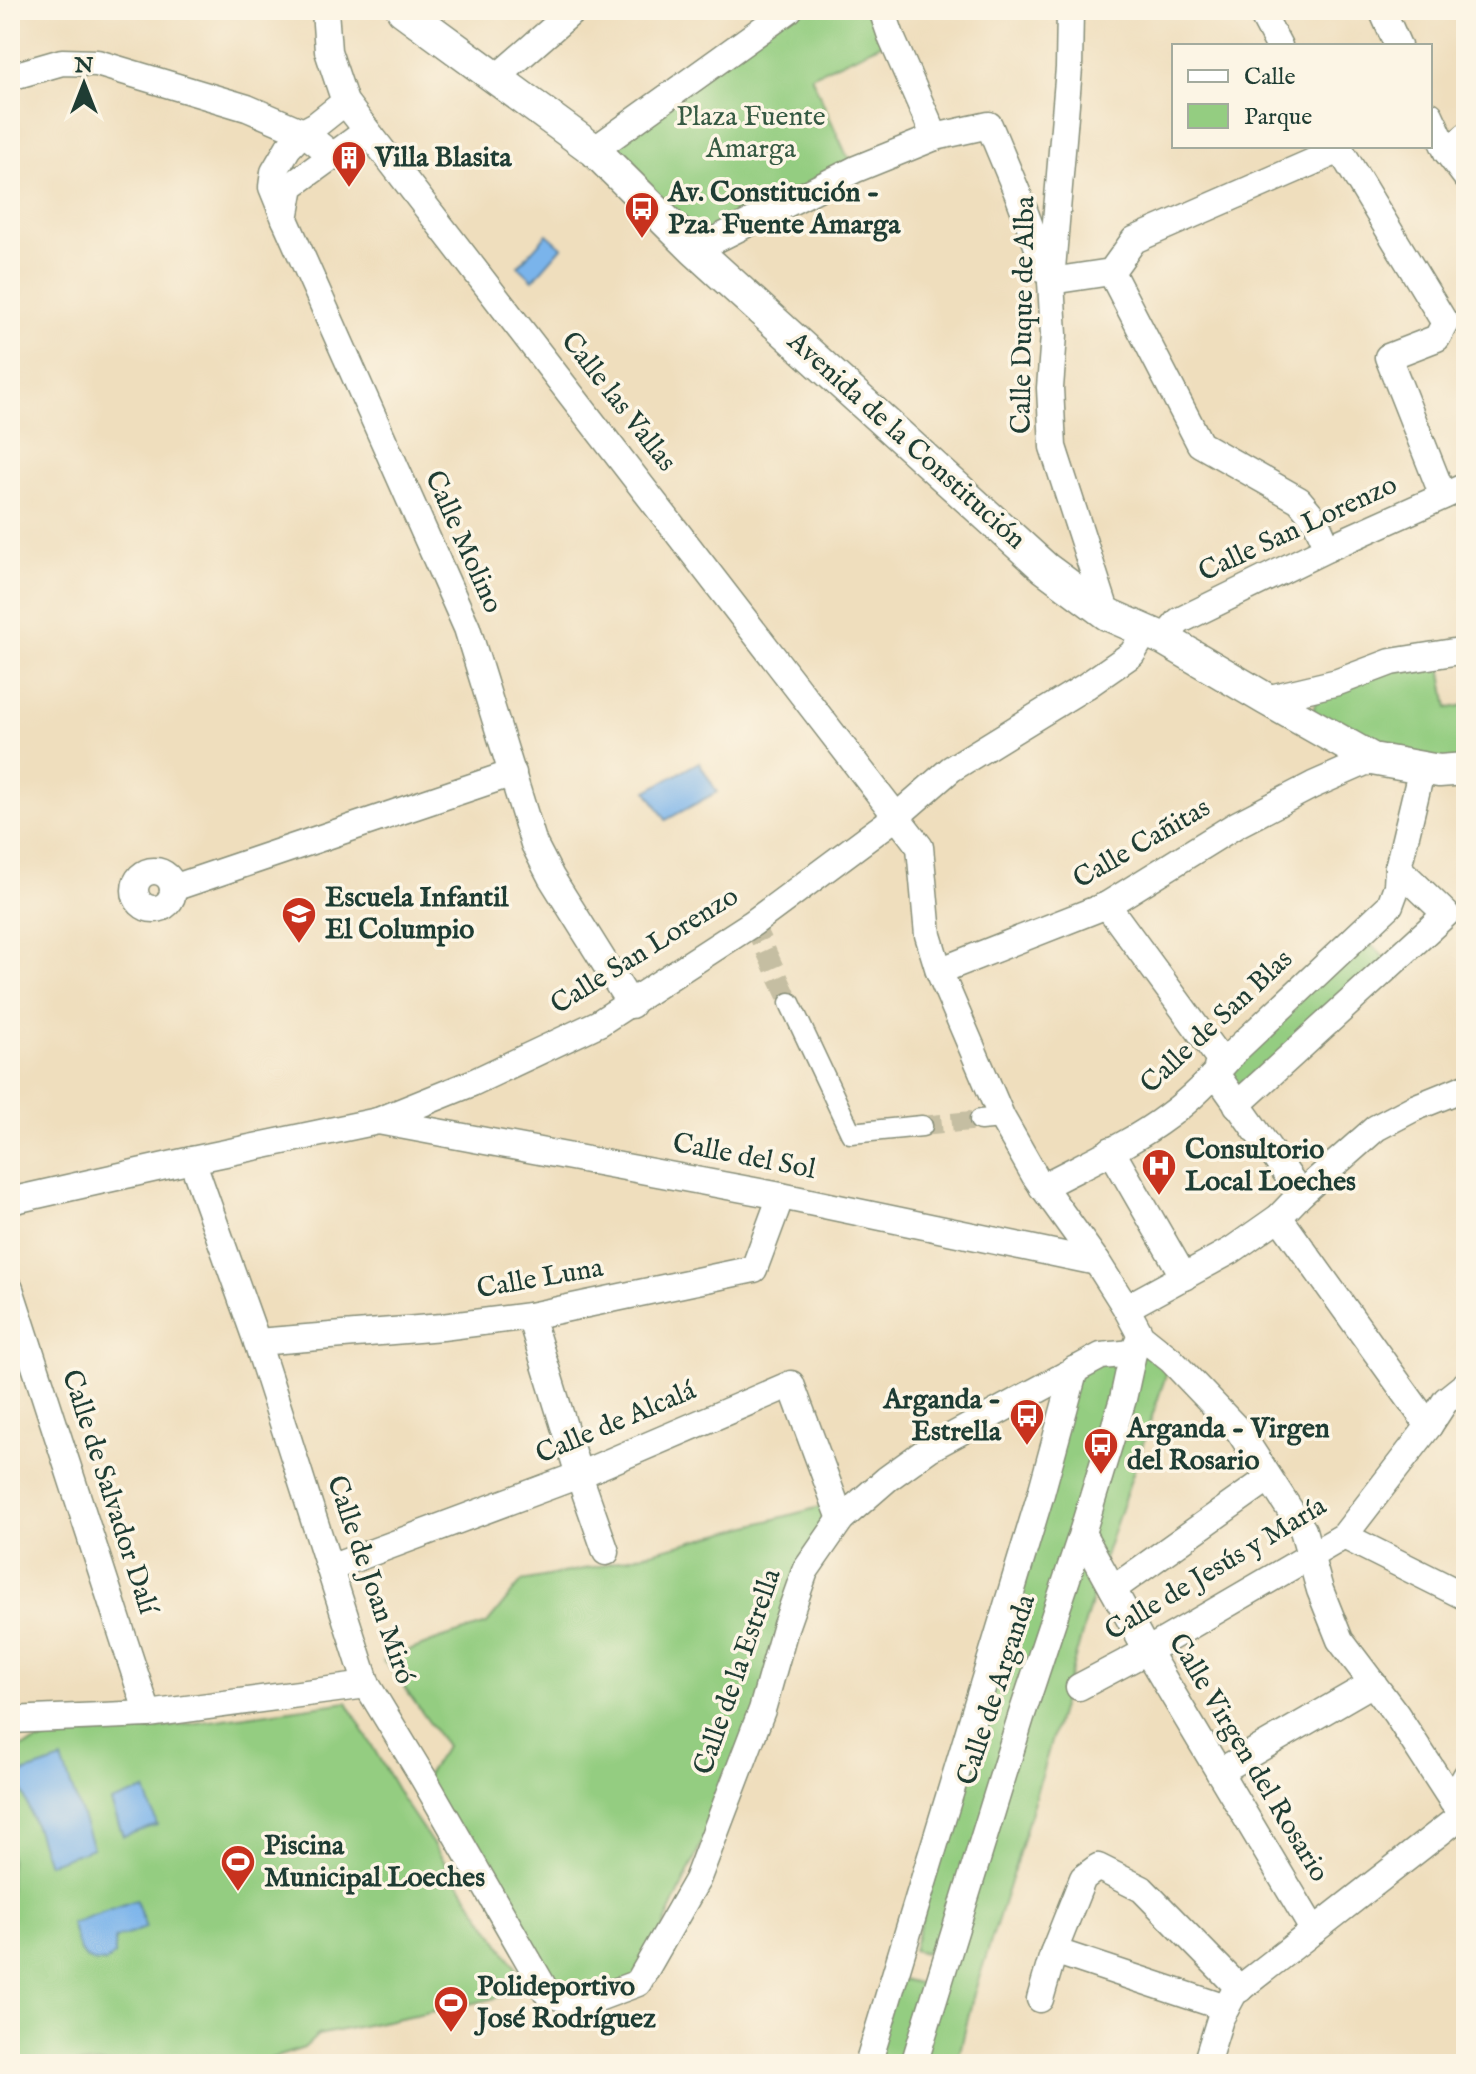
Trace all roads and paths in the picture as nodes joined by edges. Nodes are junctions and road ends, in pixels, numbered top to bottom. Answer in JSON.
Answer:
{"nodes":[{"id":1,"x":325,"y":10,"type":"edge"},
{"id":2,"x":403,"y":10,"type":"edge"},
{"id":3,"x":574,"y":10,"type":"edge"},
{"id":4,"x":789,"y":10,"type":"edge"},
{"id":5,"x":882,"y":10,"type":"edge"},
{"id":6,"x":1070,"y":10,"type":"edge"},
{"id":7,"x":1260,"y":10,"type":"edge"},
{"id":8,"x":1382,"y":10,"type":"edge"},
{"id":9,"x":1278,"y":44,"type":"edge"},
{"id":10,"x":1397,"y":44,"type":"edge"},
{"id":11,"x":10,"y":77,"type":"edge"},
{"id":12,"x":496,"y":78,"type":"junction"},
{"id":13,"x":345,"y":102,"type":"junction"},
{"id":14,"x":1432,"y":117,"type":"edge"},
{"id":15,"x":367,"y":131,"type":"junction"},
{"id":16,"x":303,"y":132,"type":"junction"},
{"id":17,"x":935,"y":137,"type":"junction"},
{"id":18,"x":1456,"y":144,"type":"edge"},
{"id":19,"x":1339,"y":148,"type":"edge"},
{"id":20,"x":594,"y":150,"type":"junction"},
{"id":21,"x":332,"y":155,"type":"junction"},
{"id":22,"x":1466,"y":177,"type":"edge"},
{"id":23,"x":285,"y":219,"type":"junction"},
{"id":24,"x":695,"y":250,"type":"junction"},
{"id":25,"x":1111,"y":272,"type":"junction"},
{"id":26,"x":1051,"y":281,"type":"junction"},
{"id":27,"x":1456,"y":318,"type":"edge"},
{"id":28,"x":1454,"y":491,"type":"edge"},
{"id":29,"x":1328,"y":548,"type":"junction"},
{"id":30,"x":1107,"y":614,"type":"junction"},
{"id":31,"x":1155,"y":635,"type":"junction"},
{"id":32,"x":1466,"y":650,"type":"edge"},
{"id":33,"x":1266,"y":699,"type":"junction"},
{"id":34,"x":1372,"y":759,"type":"junction"},
{"id":35,"x":1422,"y":768,"type":"junction"},
{"id":36,"x":1466,"y":769,"type":"edge"},
{"id":37,"x":513,"y":773,"type":"junction"},
{"id":38,"x":897,"y":816,"type":"junction"},
{"id":39,"x":1398,"y":868,"type":"junction"},
{"id":40,"x":173,"y":888,"type":"dead end"},
{"id":41,"x":1107,"y":905,"type":"junction"},
{"id":42,"x":1456,"y":908,"type":"edge"},
{"id":43,"x":1359,"y":933,"type":"junction"},
{"id":44,"x":1391,"y":964,"type":"junction"},
{"id":45,"x":939,"y":971,"type":"junction"},
{"id":46,"x":790,"y":1003,"type":"tunnel mouth"},
{"id":47,"x":631,"y":1005,"type":"junction"},
{"id":48,"x":1216,"y":1074,"type":"junction"},
{"id":49,"x":1466,"y":1087,"type":"edge"},
{"id":50,"x":1237,"y":1105,"type":"junction"},
{"id":51,"x":378,"y":1121,"type":"junction"},
{"id":52,"x":922,"y":1126,"type":"tunnel mouth"},
{"id":53,"x":1111,"y":1150,"type":"junction"},
{"id":54,"x":192,"y":1160,"type":"junction"},
{"id":55,"x":1042,"y":1187,"type":"junction"},
{"id":56,"x":1301,"y":1194,"type":"junction"},
{"id":57,"x":781,"y":1196,"type":"junction"},
{"id":58,"x":10,"y":1201,"type":"edge"},
{"id":59,"x":1279,"y":1217,"type":"junction"},
{"id":60,"x":1097,"y":1262,"type":"junction"},
{"id":61,"x":1184,"y":1277,"type":"junction"},
{"id":62,"x":10,"y":1289,"type":"edge"},
{"id":63,"x":1126,"y":1308,"type":"junction"},
{"id":64,"x":530,"y":1316,"type":"junction"},
{"id":65,"x":257,"y":1342,"type":"junction"},
{"id":66,"x":1137,"y":1345,"type":"junction"},
{"id":67,"x":1075,"y":1369,"type":"junction"},
{"id":68,"x":1466,"y":1384,"type":"edge"},
{"id":69,"x":1429,"y":1426,"type":"junction"},
{"id":70,"x":579,"y":1475,"type":"junction"},
{"id":71,"x":1269,"y":1478,"type":"junction"},
{"id":72,"x":841,"y":1519,"type":"junction"},
{"id":73,"x":1082,"y":1533,"type":"junction"},
{"id":74,"x":1344,"y":1536,"type":"junction"},
{"id":75,"x":606,"y":1552,"type":"dead end"},
{"id":76,"x":1311,"y":1556,"type":"junction"},
{"id":77,"x":330,"y":1568,"type":"junction"},
{"id":78,"x":1113,"y":1589,"type":"junction"},
{"id":79,"x":1466,"y":1597,"type":"edge"},
{"id":80,"x":1147,"y":1651,"type":"junction"},
{"id":81,"x":1373,"y":1683,"type":"junction"},
{"id":82,"x":367,"y":1685,"type":"junction"},
{"id":83,"x":1079,"y":1687,"type":"dead end"},
{"id":84,"x":148,"y":1714,"type":"junction"},
{"id":85,"x":10,"y":1720,"type":"edge"},
{"id":86,"x":1219,"y":1772,"type":"junction"},
{"id":87,"x":1466,"y":1776,"type":"edge"},
{"id":88,"x":1460,"y":1813,"type":"edge"},
{"id":89,"x":1314,"y":1931,"type":"junction"},
{"id":90,"x":1054,"y":1951,"type":"junction"},
{"id":91,"x":897,"y":1967,"type":"junction"},
{"id":92,"x":940,"y":1979,"type":"junction"},
{"id":93,"x":638,"y":1983,"type":"joint"},
{"id":94,"x":1233,"y":1998,"type":"junction"},
{"id":95,"x":1040,"y":1999,"type":"dead end"},
{"id":96,"x":868,"y":2064,"type":"edge"},
{"id":97,"x":914,"y":2064,"type":"edge"},
{"id":98,"x":1206,"y":2064,"type":"edge"}],
"edges":[{"from":1,"to":13,"type":"street","name":"Calle las Vallas"},
{"from":2,"to":12,"type":"street","name":"Avenida de la Constitución"},
{"from":3,"to":12,"type":"street"},
{"from":4,"to":20,"type":"street"},
{"from":5,"to":17,"type":"street"},
{"from":6,"to":26,"type":"street","name":"Calle Duque de Alba"},
{"from":7,"to":9,"type":"street"},
{"from":8,"to":10,"type":"street"},
{"from":11,"to":16,"type":"street"},
{"from":12,"to":20,"type":"street","name":"Avenida de la Constitución"},
{"from":13,"to":15,"type":"street","name":"Calle las Vallas"},
{"from":13,"to":16,"type":"street","name":"Calle Molino"},
{"from":14,"to":18,"type":"street"},
{"from":15,"to":21,"type":"street"},
{"from":15,"to":38,"type":"street","name":"Calle las Vallas"},
{"from":16,"to":21,"type":"street"},
{"from":16,"to":23,"type":"street","name":"Calle Molino"},
{"from":17,"to":24,"type":"street"},
{"from":17,"to":26,"type":"street"},
{"from":18,"to":22,"type":"street"},
{"from":19,"to":25,"type":"street"},
{"from":19,"to":27,"type":"street"},
{"from":20,"to":24,"type":"street","name":"Avenida de la Constitución"},
{"from":21,"to":23,"type":"street"},
{"from":23,"to":37,"type":"street","name":"Calle Molino"},
{"from":24,"to":30,"type":"street","name":"Avenida de la Constitución"},
{"from":25,"to":26,"type":"street"},
{"from":25,"to":29,"type":"street"},
{"from":26,"to":30,"type":"street","name":"Calle Duque de Alba"},
{"from":27,"to":28,"type":"street"},
{"from":28,"to":29,"type":"street","name":"Calle San Lorenzo"},
{"from":29,"to":31,"type":"street","name":"Calle San Lorenzo"},
{"from":30,"to":31,"type":"street","name":"Avenida de la Constitución"},
{"from":31,"to":33,"type":"street","name":"Avenida de la Constitución"},
{"from":31,"to":38,"type":"street","name":"Calle San Lorenzo"},
{"from":32,"to":33,"type":"street"},
{"from":33,"to":34,"type":"street","name":"Avenida de la Constitución"},
{"from":34,"to":35,"type":"street","name":"Avenida de la Constitución"},
{"from":34,"to":41,"type":"street","name":"Calle Cañitas"},
{"from":35,"to":36,"type":"street","name":"Avenida de la Constitución"},
{"from":35,"to":39,"type":"street","name":"Calle de San Blas"},
{"from":37,"to":40,"type":"street"},
{"from":37,"to":47,"type":"street","name":"Calle Molino"},
{"from":38,"to":45,"type":"street","name":"Calle las Vallas"},
{"from":38,"to":47,"type":"street","name":"Calle San Lorenzo"},
{"from":39,"to":42,"type":"street"},
{"from":39,"to":43,"type":"street","name":"Calle de San Blas"},
{"from":41,"to":45,"type":"street","name":"Calle Cañitas"},
{"from":41,"to":48,"type":"street"},
{"from":42,"to":44,"type":"street"},
{"from":43,"to":44,"type":"street"},
{"from":43,"to":48,"type":"street","name":"Calle de San Blas"},
{"from":44,"to":50,"type":"street"},
{"from":45,"to":55,"type":"street","name":"Calle las Vallas"},
{"from":46,"to":52,"type":"street"},
{"from":47,"to":51,"type":"street","name":"Calle San Lorenzo"},
{"from":48,"to":50,"type":"street"},
{"from":48,"to":53,"type":"street","name":"Calle de San Blas"},
{"from":49,"to":56,"type":"street"},
{"from":50,"to":56,"type":"street"},
{"from":51,"to":54,"type":"street","name":"Calle San Lorenzo"},
{"from":51,"to":57,"type":"street","name":"Calle del Sol"},
{"from":53,"to":55,"type":"street","name":"Calle de San Blas"},
{"from":53,"to":61,"type":"street"},
{"from":54,"to":58,"type":"street","name":"Calle San Lorenzo"},
{"from":54,"to":65,"type":"street","name":"Calle de Joan Miró"},
{"from":55,"to":60,"type":"street","name":"Calle las Vallas"},
{"from":56,"to":59,"type":"street"},
{"from":57,"to":60,"type":"street","name":"Calle del Sol"},
{"from":57,"to":64,"type":"street","name":"Calle Luna"},
{"from":59,"to":61,"type":"street"},
{"from":59,"to":69,"type":"street"},
{"from":60,"to":63,"type":"street","name":"Calle las Vallas"},
{"from":61,"to":63,"type":"street"},
{"from":62,"to":84,"type":"street","name":"Calle de Salvador Dalí"},
{"from":63,"to":66,"type":"street","name":"Calle las Vallas"},
{"from":64,"to":65,"type":"street","name":"Calle Luna"},
{"from":64,"to":70,"type":"street"},
{"from":65,"to":77,"type":"street","name":"Calle de Joan Miró"},
{"from":66,"to":67,"type":"street","name":"Calle de la Estrella"},
{"from":66,"to":71,"type":"street"},
{"from":66,"to":73,"type":"street","name":"Calle de Arganda"},
{"from":67,"to":72,"type":"street","name":"Calle de la Estrella"},
{"from":67,"to":91,"type":"street","name":"Calle de Arganda"},
{"from":68,"to":69,"type":"street","name":"Calle de Jesús y María"},
{"from":69,"to":74,"type":"street","name":"Calle de Jesús y María"},
{"from":70,"to":72,"type":"street","name":"Calle de Alcalá"},
{"from":70,"to":75,"type":"street"},
{"from":70,"to":77,"type":"street","name":"Calle de Alcalá"},
{"from":71,"to":76,"type":"street"},
{"from":71,"to":78,"type":"street"},
{"from":72,"to":93,"type":"street","name":"Calle de la Estrella"},
{"from":73,"to":78,"type":"street","name":"Calle Virgen del Rosario"},
{"from":73,"to":92,"type":"street","name":"Calle de Arganda"},
{"from":74,"to":76,"type":"street","name":"Calle de Jesús y María"},
{"from":74,"to":79,"type":"street"},
{"from":76,"to":80,"type":"street","name":"Calle de Jesús y María"},
{"from":76,"to":81,"type":"street"},
{"from":77,"to":82,"type":"street","name":"Calle de Joan Miró"},
{"from":78,"to":80,"type":"street","name":"Calle Virgen del Rosario"},
{"from":80,"to":83,"type":"street","name":"Calle de Jesús y María"},
{"from":80,"to":86,"type":"street","name":"Calle Virgen del Rosario"},
{"from":81,"to":86,"type":"street"},
{"from":81,"to":88,"type":"street"},
{"from":82,"to":84,"type":"street"},
{"from":82,"to":93,"type":"street","name":"Calle de Joan Miró"},
{"from":84,"to":85,"type":"street"},
{"from":86,"to":89,"type":"street","name":"Calle Virgen del Rosario"},
{"from":87,"to":88,"type":"street"},
{"from":88,"to":89,"type":"street"},
{"from":89,"to":94,"type":"street"},
{"from":90,"to":94,"type":"street"},
{"from":90,"to":94,"type":"street"},
{"from":90,"to":95,"type":"street"},
{"from":91,"to":92,"type":"street"},
{"from":91,"to":96,"type":"street","name":"Calle de Arganda"},
{"from":92,"to":97,"type":"street","name":"Calle de Arganda"},
{"from":94,"to":98,"type":"street"}]}
